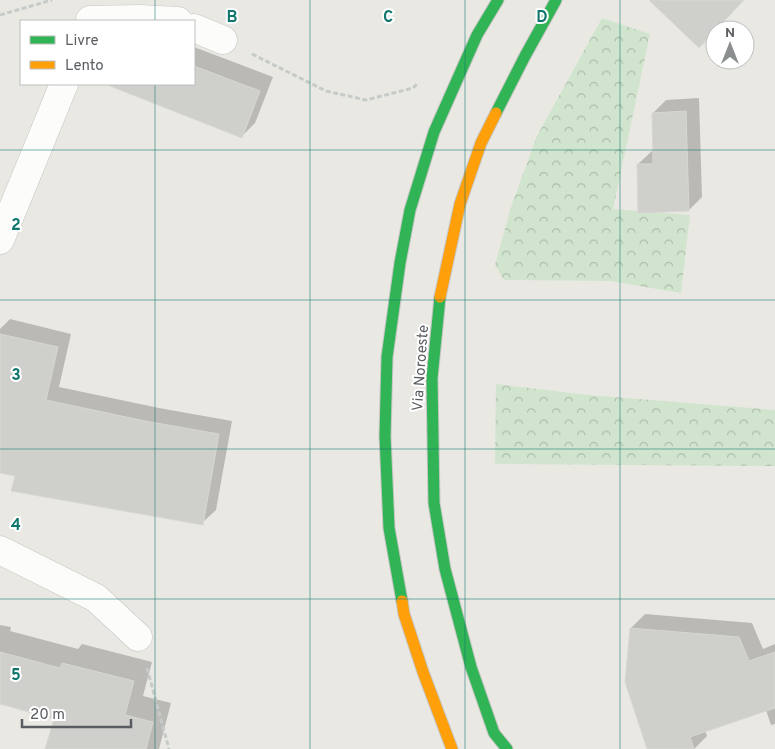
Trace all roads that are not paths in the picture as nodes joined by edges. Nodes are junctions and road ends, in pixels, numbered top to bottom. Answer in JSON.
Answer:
{"nodes":[{"id":1,"x":498,"y":0,"type":"edge"},
{"id":2,"x":556,"y":0,"type":"edge"},
{"id":3,"x":93,"y":14,"type":"edge"},
{"id":4,"x":165,"y":20,"type":"edge"},
{"id":5,"x":195,"y":28,"type":"edge"},
{"id":6,"x":222,"y":40,"type":"road end"},
{"id":7,"x":64,"y":85,"type":"edge"},
{"id":8,"x":0,"y":240,"type":"edge"},
{"id":9,"x":0,"y":550,"type":"edge"},
{"id":10,"x":138,"y":637,"type":"road end"},
{"id":11,"x":452,"y":749,"type":"edge"},
{"id":12,"x":507,"y":749,"type":"edge"}],
"edges":[{"from":1,"to":11,"type":"main road","name":"Via Noroeste"},
{"from":2,"to":12,"type":"main road","name":"Via Noroeste"},
{"from":3,"to":4,"type":"street"},
{"from":5,"to":6,"type":"street"},
{"from":7,"to":8,"type":"street"},
{"from":9,"to":10,"type":"street"}]}
